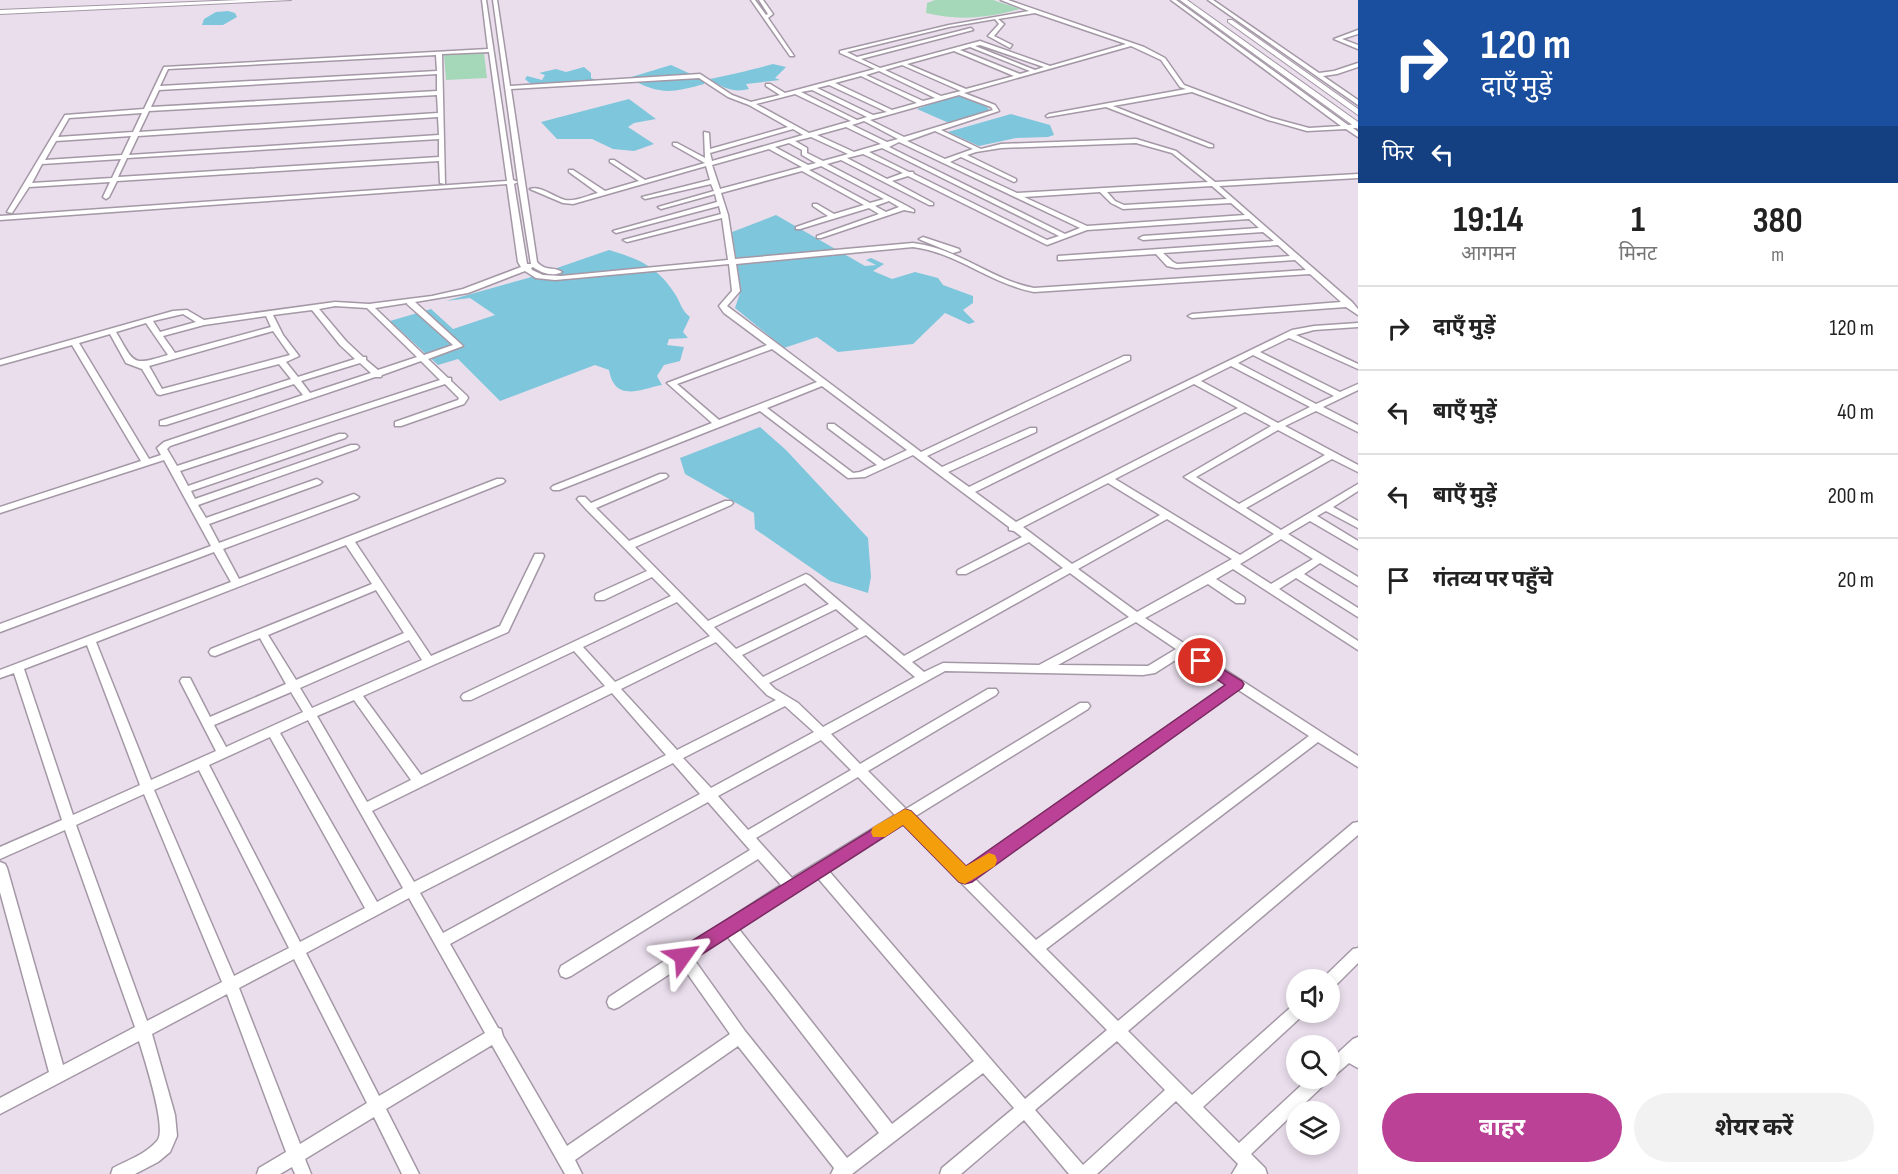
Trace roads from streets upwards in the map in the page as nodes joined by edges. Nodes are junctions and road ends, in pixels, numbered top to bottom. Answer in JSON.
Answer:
{"nodes":[{"id":1,"x":10,"y":0,"type":"edge"},
{"id":2,"x":232,"y":0,"type":"edge"},
{"id":3,"x":288,"y":0,"type":"edge"},
{"id":4,"x":483,"y":0,"type":"edge"},
{"id":5,"x":495,"y":0,"type":"edge"},
{"id":6,"x":753,"y":0,"type":"edge"},
{"id":7,"x":761,"y":0,"type":"edge"},
{"id":8,"x":1003,"y":0,"type":"edge"},
{"id":9,"x":1173,"y":0,"type":"edge"},
{"id":10,"x":1183,"y":0,"type":"edge"},
{"id":11,"x":1201,"y":0,"type":"edge"},
{"id":12,"x":1210,"y":0,"type":"edge"},
{"id":13,"x":1,"y":10,"type":"edge"},
{"id":14,"x":1035,"y":11,"type":"junction"},
{"id":15,"x":767,"y":17,"type":"junction"},
{"id":16,"x":997,"y":20,"type":"junction"},
{"id":17,"x":969,"y":24,"type":"junction"},
{"id":18,"x":986,"y":29,"type":"dead end"},
{"id":19,"x":909,"y":30,"type":"dead end"},
{"id":20,"x":993,"y":31,"type":"junction"},
{"id":21,"x":1358,"y":32,"type":"edge"},
{"id":22,"x":917,"y":34,"type":"junction"},
{"id":23,"x":931,"y":39,"type":"junction"},
{"id":24,"x":939,"y":43,"type":"dead end"},
{"id":25,"x":1132,"y":44,"type":"junction"},
{"id":26,"x":970,"y":45,"type":"junction"},
{"id":27,"x":947,"y":46,"type":"dead end"},
{"id":28,"x":1358,"y":47,"type":"edge"},
{"id":29,"x":492,"y":50,"type":"junction"},
{"id":30,"x":955,"y":50,"type":"junction"},
{"id":31,"x":1004,"y":50,"type":"junction"},
{"id":32,"x":439,"y":52,"type":"junction"},
{"id":33,"x":792,"y":55,"type":"dead end"},
{"id":34,"x":855,"y":59,"type":"junction"},
{"id":35,"x":903,"y":64,"type":"junction"},
{"id":36,"x":1358,"y":65,"type":"edge"},
{"id":37,"x":1049,"y":67,"type":"junction"},
{"id":38,"x":880,"y":70,"type":"junction"},
{"id":39,"x":1034,"y":71,"type":"junction"},
{"id":40,"x":440,"y":72,"type":"junction"},
{"id":41,"x":862,"y":75,"type":"junction"},
{"id":42,"x":1318,"y":75,"type":"junction"},
{"id":43,"x":1020,"y":76,"type":"junction"},
{"id":44,"x":830,"y":83,"type":"junction"},
{"id":45,"x":768,"y":85,"type":"dead end"},
{"id":46,"x":157,"y":88,"type":"junction"},
{"id":47,"x":507,"y":88,"type":"junction"},
{"id":48,"x":813,"y":88,"type":"junction"},
{"id":49,"x":1192,"y":90,"type":"junction"},
{"id":50,"x":796,"y":92,"type":"junction"},
{"id":51,"x":963,"y":92,"type":"junction"},
{"id":52,"x":438,"y":93,"type":"junction"},
{"id":53,"x":784,"y":95,"type":"junction"},
{"id":54,"x":940,"y":98,"type":"junction"},
{"id":55,"x":1344,"y":102,"type":"junction"},
{"id":56,"x":922,"y":103,"type":"junction"},
{"id":57,"x":1327,"y":103,"type":"junction"},
{"id":58,"x":1358,"y":103,"type":"edge"},
{"id":59,"x":751,"y":104,"type":"junction"},
{"id":60,"x":1104,"y":105,"type":"junction"},
{"id":61,"x":146,"y":110,"type":"junction"},
{"id":62,"x":890,"y":111,"type":"junction"},
{"id":63,"x":1358,"y":113,"type":"edge"},
{"id":64,"x":441,"y":115,"type":"junction"},
{"id":65,"x":1049,"y":116,"type":"dead end"},
{"id":66,"x":872,"y":117,"type":"junction"},
{"id":67,"x":864,"y":119,"type":"junction"},
{"id":68,"x":855,"y":122,"type":"junction"},
{"id":69,"x":846,"y":124,"type":"junction"},
{"id":70,"x":1358,"y":126,"type":"edge"},
{"id":71,"x":794,"y":127,"type":"junction"},
{"id":72,"x":1348,"y":127,"type":"junction"},
{"id":73,"x":938,"y":130,"type":"junction"},
{"id":74,"x":133,"y":133,"type":"junction"},
{"id":75,"x":706,"y":133,"type":"dead end"},
{"id":76,"x":810,"y":134,"type":"junction"},
{"id":77,"x":1358,"y":135,"type":"edge"},
{"id":78,"x":441,"y":137,"type":"junction"},
{"id":79,"x":54,"y":139,"type":"junction"},
{"id":80,"x":789,"y":140,"type":"junction"},
{"id":81,"x":903,"y":140,"type":"junction"},
{"id":82,"x":675,"y":144,"type":"dead end"},
{"id":83,"x":885,"y":145,"type":"junction"},
{"id":84,"x":769,"y":146,"type":"junction"},
{"id":85,"x":1211,"y":146,"type":"dead end"},
{"id":86,"x":978,"y":151,"type":"junction"},
{"id":87,"x":864,"y":152,"type":"junction"},
{"id":88,"x":854,"y":155,"type":"junction"},
{"id":89,"x":124,"y":156,"type":"junction"},
{"id":90,"x":963,"y":156,"type":"junction"},
{"id":91,"x":442,"y":159,"type":"junction"},
{"id":92,"x":708,"y":159,"type":"junction"},
{"id":93,"x":842,"y":159,"type":"junction"},
{"id":94,"x":612,"y":161,"type":"dead end"},
{"id":95,"x":40,"y":162,"type":"junction"},
{"id":96,"x":944,"y":162,"type":"junction"},
{"id":97,"x":823,"y":164,"type":"junction"},
{"id":98,"x":927,"y":168,"type":"junction"},
{"id":99,"x":806,"y":169,"type":"junction"},
{"id":100,"x":571,"y":171,"type":"dead end"},
{"id":101,"x":909,"y":174,"type":"junction"},
{"id":102,"x":1358,"y":176,"type":"edge"},
{"id":103,"x":113,"y":179,"type":"junction"},
{"id":104,"x":521,"y":179,"type":"junction"},
{"id":105,"x":510,"y":180,"type":"junction"},
{"id":106,"x":1014,"y":180,"type":"dead end"},
{"id":107,"x":644,"y":181,"type":"junction"},
{"id":108,"x":714,"y":181,"type":"junction"},
{"id":109,"x":886,"y":181,"type":"junction"},
{"id":110,"x":443,"y":183,"type":"junction"},
{"id":111,"x":1213,"y":184,"type":"junction"},
{"id":112,"x":27,"y":185,"type":"junction"},
{"id":113,"x":533,"y":189,"type":"dead end"},
{"id":114,"x":1102,"y":191,"type":"junction"},
{"id":115,"x":603,"y":193,"type":"junction"},
{"id":116,"x":1016,"y":195,"type":"junction"},
{"id":117,"x":106,"y":197,"type":"dead end"},
{"id":118,"x":645,"y":197,"type":"dead end"},
{"id":119,"x":720,"y":198,"type":"junction"},
{"id":120,"x":890,"y":199,"type":"junction"},
{"id":121,"x":1233,"y":201,"type":"junction"},
{"id":122,"x":931,"y":204,"type":"dead end"},
{"id":123,"x":815,"y":205,"type":"dead end"},
{"id":124,"x":870,"y":206,"type":"junction"},
{"id":125,"x":661,"y":207,"type":"dead end"},
{"id":126,"x":10,"y":212,"type":"junction"},
{"id":127,"x":0,"y":213,"type":"edge"},
{"id":128,"x":885,"y":214,"type":"junction"},
{"id":129,"x":724,"y":215,"type":"junction"},
{"id":130,"x":834,"y":217,"type":"junction"},
{"id":131,"x":1251,"y":217,"type":"junction"},
{"id":132,"x":0,"y":218,"type":"edge"},
{"id":133,"x":798,"y":228,"type":"dead end"},
{"id":134,"x":1086,"y":228,"type":"junction"},
{"id":135,"x":1265,"y":230,"type":"junction"},
{"id":136,"x":616,"y":231,"type":"dead end"},
{"id":137,"x":1064,"y":236,"type":"junction"},
{"id":138,"x":819,"y":237,"type":"dead end"},
{"id":139,"x":1143,"y":238,"type":"dead end"},
{"id":140,"x":627,"y":240,"type":"dead end"},
{"id":141,"x":1280,"y":243,"type":"junction"},
{"id":142,"x":1158,"y":252,"type":"junction"},
{"id":143,"x":1061,"y":258,"type":"dead end"},
{"id":144,"x":1297,"y":258,"type":"junction"},
{"id":145,"x":730,"y":260,"type":"junction"},
{"id":146,"x":535,"y":265,"type":"junction"},
{"id":147,"x":525,"y":267,"type":"junction"},
{"id":148,"x":1313,"y":272,"type":"junction"},
{"id":149,"x":410,"y":302,"type":"junction"},
{"id":150,"x":1349,"y":304,"type":"junction"},
{"id":151,"x":369,"y":306,"type":"junction"},
{"id":152,"x":314,"y":308,"type":"junction"},
{"id":153,"x":1358,"y":313,"type":"edge"},
{"id":154,"x":269,"y":314,"type":"junction"},
{"id":155,"x":1192,"y":316,"type":"dead end"},
{"id":156,"x":148,"y":320,"type":"junction"},
{"id":157,"x":203,"y":323,"type":"junction"},
{"id":158,"x":1358,"y":326,"type":"edge"},
{"id":159,"x":276,"y":328,"type":"junction"},
{"id":160,"x":112,"y":331,"type":"junction"},
{"id":161,"x":159,"y":335,"type":"junction"},
{"id":162,"x":1290,"y":335,"type":"junction"},
{"id":163,"x":74,"y":342,"type":"junction"},
{"id":164,"x":772,"y":346,"type":"junction"},
{"id":165,"x":1253,"y":352,"type":"junction"},
{"id":166,"x":173,"y":356,"type":"junction"},
{"id":167,"x":1128,"y":358,"type":"dead end"},
{"id":168,"x":363,"y":359,"type":"junction"},
{"id":169,"x":427,"y":359,"type":"junction"},
{"id":170,"x":280,"y":361,"type":"junction"},
{"id":171,"x":0,"y":363,"type":"edge"},
{"id":172,"x":1231,"y":363,"type":"junction"},
{"id":173,"x":143,"y":366,"type":"junction"},
{"id":174,"x":1358,"y":368,"type":"edge"},
{"id":175,"x":378,"y":375,"type":"junction"},
{"id":176,"x":448,"y":380,"type":"junction"},
{"id":177,"x":296,"y":381,"type":"junction"},
{"id":178,"x":1196,"y":382,"type":"junction"},
{"id":179,"x":822,"y":383,"type":"junction"},
{"id":180,"x":1358,"y":387,"type":"edge"},
{"id":181,"x":1341,"y":396,"type":"junction"},
{"id":182,"x":309,"y":397,"type":"junction"},
{"id":183,"x":761,"y":407,"type":"junction"},
{"id":184,"x":1245,"y":408,"type":"junction"},
{"id":185,"x":1317,"y":408,"type":"junction"},
{"id":186,"x":163,"y":423,"type":"dead end"},
{"id":187,"x":398,"y":424,"type":"dead end"},
{"id":188,"x":718,"y":424,"type":"junction"},
{"id":189,"x":831,"y":426,"type":"dead end"},
{"id":190,"x":1278,"y":426,"type":"junction"},
{"id":191,"x":1358,"y":429,"type":"edge"},
{"id":192,"x":1033,"y":430,"type":"dead end"},
{"id":193,"x":342,"y":436,"type":"dead end"},
{"id":194,"x":354,"y":447,"type":"dead end"},
{"id":195,"x":916,"y":453,"type":"junction"},
{"id":196,"x":1332,"y":455,"type":"junction"},
{"id":197,"x":166,"y":456,"type":"junction"},
{"id":198,"x":146,"y":462,"type":"junction"},
{"id":199,"x":883,"y":465,"type":"junction"},
{"id":200,"x":174,"y":470,"type":"junction"},
{"id":201,"x":1358,"y":470,"type":"edge"},
{"id":202,"x":940,"y":472,"type":"junction"},
{"id":203,"x":663,"y":476,"type":"dead end"},
{"id":204,"x":1109,"y":479,"type":"junction"},
{"id":205,"x":500,"y":481,"type":"dead end"},
{"id":206,"x":317,"y":482,"type":"dead end"},
{"id":207,"x":1358,"y":487,"type":"edge"},
{"id":208,"x":556,"y":488,"type":"dead end"},
{"id":209,"x":186,"y":490,"type":"junction"},
{"id":210,"x":967,"y":492,"type":"junction"},
{"id":211,"x":1348,"y":492,"type":"junction"},
{"id":212,"x":354,"y":497,"type":"dead end"},
{"id":213,"x":1358,"y":498,"type":"edge"},
{"id":214,"x":193,"y":503,"type":"junction"},
{"id":215,"x":728,"y":503,"type":"dead end"},
{"id":216,"x":1326,"y":507,"type":"junction"},
{"id":217,"x":1238,"y":508,"type":"junction"},
{"id":218,"x":0,"y":510,"type":"edge"},
{"id":219,"x":1167,"y":515,"type":"junction"},
{"id":220,"x":1311,"y":518,"type":"junction"},
{"id":221,"x":204,"y":522,"type":"junction"},
{"id":222,"x":1358,"y":525,"type":"edge"},
{"id":223,"x":1013,"y":528,"type":"junction"},
{"id":224,"x":1281,"y":535,"type":"junction"},
{"id":225,"x":1028,"y":538,"type":"junction"},
{"id":226,"x":349,"y":542,"type":"junction"},
{"id":227,"x":627,"y":546,"type":"junction"},
{"id":228,"x":1358,"y":546,"type":"edge"},
{"id":229,"x":219,"y":548,"type":"junction"},
{"id":230,"x":539,"y":556,"type":"dead end"},
{"id":231,"x":1320,"y":558,"type":"junction"},
{"id":232,"x":1237,"y":562,"type":"junction"},
{"id":233,"x":1070,"y":570,"type":"junction"},
{"id":234,"x":654,"y":572,"type":"junction"},
{"id":235,"x":962,"y":572,"type":"dead end"},
{"id":236,"x":1297,"y":574,"type":"junction"},
{"id":237,"x":1208,"y":579,"type":"junction"},
{"id":238,"x":1358,"y":582,"type":"edge"},
{"id":239,"x":237,"y":584,"type":"junction"},
{"id":240,"x":379,"y":585,"type":"junction"},
{"id":241,"x":1271,"y":589,"type":"junction"},
{"id":242,"x":600,"y":597,"type":"dead end"},
{"id":243,"x":678,"y":597,"type":"junction"},
{"id":244,"x":1240,"y":600,"type":"dead end"},
{"id":245,"x":838,"y":604,"type":"junction"},
{"id":246,"x":1358,"y":613,"type":"edge"},
{"id":247,"x":1136,"y":617,"type":"junction"},
{"id":248,"x":706,"y":626,"type":"junction"},
{"id":249,"x":0,"y":628,"type":"edge"},
{"id":250,"x":866,"y":630,"type":"junction"},
{"id":251,"x":262,"y":633,"type":"junction"},
{"id":252,"x":411,"y":635,"type":"junction"},
{"id":253,"x":717,"y":637,"type":"junction"},
{"id":254,"x":90,"y":640,"type":"junction"},
{"id":255,"x":576,"y":646,"type":"junction"},
{"id":256,"x":1358,"y":646,"type":"edge"},
{"id":257,"x":1183,"y":650,"type":"junction"},
{"id":258,"x":215,"y":652,"type":"dead end"},
{"id":259,"x":735,"y":654,"type":"junction"},
{"id":260,"x":428,"y":662,"type":"junction"},
{"id":261,"x":904,"y":662,"type":"junction"},
{"id":262,"x":18,"y":668,"type":"junction"},
{"id":263,"x":1040,"y":670,"type":"junction"},
{"id":264,"x":0,"y":674,"type":"edge"},
{"id":265,"x":922,"y":677,"type":"junction"},
{"id":266,"x":186,"y":681,"type":"dead end"},
{"id":267,"x":762,"y":682,"type":"junction"},
{"id":268,"x":1236,"y":684,"type":"junction"},
{"id":269,"x":292,"y":686,"type":"junction"},
{"id":270,"x":611,"y":689,"type":"junction"},
{"id":271,"x":992,"y":692,"type":"dead end"},
{"id":272,"x":355,"y":693,"type":"junction"},
{"id":273,"x":466,"y":697,"type":"dead end"},
{"id":274,"x":785,"y":701,"type":"junction"},
{"id":275,"x":1084,"y":706,"type":"dead end"},
{"id":276,"x":310,"y":714,"type":"junction"},
{"id":277,"x":207,"y":723,"type":"junction"},
{"id":278,"x":273,"y":731,"type":"junction"},
{"id":279,"x":822,"y":733,"type":"junction"},
{"id":280,"x":1318,"y":736,"type":"junction"},
{"id":281,"x":223,"y":753,"type":"junction"},
{"id":282,"x":1355,"y":755,"type":"edge"},
{"id":283,"x":674,"y":759,"type":"junction"},
{"id":284,"x":202,"y":763,"type":"junction"},
{"id":285,"x":859,"y":770,"type":"junction"},
{"id":286,"x":419,"y":782,"type":"junction"},
{"id":287,"x":147,"y":787,"type":"junction"},
{"id":288,"x":708,"y":794,"type":"junction"},
{"id":289,"x":366,"y":808,"type":"junction"},
{"id":290,"x":905,"y":816,"type":"junction"},
{"id":291,"x":69,"y":822,"type":"junction"},
{"id":292,"x":1358,"y":827,"type":"edge"},
{"id":293,"x":747,"y":837,"type":"junction"},
{"id":294,"x":759,"y":851,"type":"junction"},
{"id":295,"x":0,"y":853,"type":"edge"},
{"id":296,"x":0,"y":868,"type":"edge"},
{"id":297,"x":819,"y":870,"type":"junction"},
{"id":298,"x":965,"y":877,"type":"junction"},
{"id":299,"x":791,"y":886,"type":"junction"},
{"id":300,"x":412,"y":890,"type":"junction"},
{"id":301,"x":374,"y":910,"type":"junction"},
{"id":302,"x":729,"y":928,"type":"junction"},
{"id":303,"x":441,"y":942,"type":"junction"},
{"id":304,"x":1036,"y":948,"type":"junction"},
{"id":305,"x":298,"y":950,"type":"junction"},
{"id":306,"x":1358,"y":954,"type":"edge"},
{"id":307,"x":683,"y":956,"type":"junction"},
{"id":308,"x":566,"y":971,"type":"dead end"},
{"id":309,"x":1340,"y":971,"type":"edge"},
{"id":310,"x":231,"y":986,"type":"junction"},
{"id":311,"x":614,"y":1002,"type":"dead end"},
{"id":312,"x":1286,"y":1021,"type":"edge"},
{"id":313,"x":1119,"y":1030,"type":"junction"},
{"id":314,"x":144,"y":1032,"type":"junction"},
{"id":315,"x":496,"y":1034,"type":"junction"},
{"id":316,"x":740,"y":1036,"type":"junction"},
{"id":317,"x":1355,"y":1053,"type":"edge"},
{"id":318,"x":984,"y":1063,"type":"junction"},
{"id":319,"x":1340,"y":1063,"type":"edge"},
{"id":320,"x":58,"y":1076,"type":"junction"},
{"id":321,"x":1312,"y":1089,"type":"edge"},
{"id":322,"x":1177,"y":1090,"type":"junction"},
{"id":323,"x":378,"y":1105,"type":"junction"},
{"id":324,"x":0,"y":1106,"type":"edge"},
{"id":325,"x":1192,"y":1106,"type":"junction"},
{"id":326,"x":1025,"y":1110,"type":"junction"},
{"id":327,"x":890,"y":1134,"type":"junction"},
{"id":328,"x":296,"y":1157,"type":"junction"},
{"id":329,"x":564,"y":1158,"type":"junction"},
{"id":330,"x":1247,"y":1167,"type":"edge"},
{"id":331,"x":842,"y":1172,"type":"edge"},
{"id":332,"x":119,"y":1174,"type":"edge"},
{"id":333,"x":265,"y":1174,"type":"edge"},
{"id":334,"x":303,"y":1174,"type":"edge"},
{"id":335,"x":411,"y":1174,"type":"edge"},
{"id":336,"x":574,"y":1174,"type":"edge"},
{"id":337,"x":948,"y":1174,"type":"edge"},
{"id":338,"x":1080,"y":1174,"type":"edge"},
{"id":339,"x":1085,"y":1174,"type":"edge"}],
"edges":[{"from":1,"to":13,"type":"street"},
{"from":2,"to":13,"type":"street"},
{"from":3,"to":13,"type":"street"},
{"from":4,"to":29,"type":"street"},
{"from":5,"to":47,"type":"street"},
{"from":6,"to":15,"type":"street"},
{"from":7,"to":15,"type":"street"},
{"from":8,"to":14,"type":"street"},
{"from":9,"to":72,"type":"street"},
{"from":10,"to":57,"type":"street"},
{"from":11,"to":55,"type":"street"},
{"from":12,"to":42,"type":"street"},
{"from":14,"to":16,"type":"street"},
{"from":14,"to":25,"type":"street"},
{"from":15,"to":33,"type":"street"},
{"from":16,"to":17,"type":"street"},
{"from":16,"to":20,"type":"street"},
{"from":17,"to":22,"type":"street"},
{"from":17,"to":23,"type":"street"},
{"from":18,"to":20,"type":"street"},
{"from":19,"to":22,"type":"street"},
{"from":20,"to":31,"type":"street"},
{"from":21,"to":28,"type":"street"},
{"from":22,"to":23,"type":"street"},
{"from":22,"to":34,"type":"street"},
{"from":23,"to":24,"type":"street"},
{"from":23,"to":34,"type":"street"},
{"from":25,"to":37,"type":"street"},
{"from":25,"to":49,"type":"street"},
{"from":26,"to":30,"type":"street"},
{"from":26,"to":31,"type":"street"},
{"from":26,"to":39,"type":"street"},
{"from":27,"to":30,"type":"street"},
{"from":29,"to":32,"type":"street"},
{"from":29,"to":105,"type":"street"},
{"from":30,"to":35,"type":"street"},
{"from":30,"to":43,"type":"street"},
{"from":31,"to":37,"type":"street"},
{"from":32,"to":40,"type":"street"},
{"from":32,"to":46,"type":"street"},
{"from":34,"to":38,"type":"street"},
{"from":35,"to":38,"type":"street"},
{"from":35,"to":51,"type":"street"},
{"from":36,"to":42,"type":"street"},
{"from":37,"to":39,"type":"street"},
{"from":38,"to":41,"type":"street"},
{"from":38,"to":54,"type":"street"},
{"from":39,"to":43,"type":"street"},
{"from":40,"to":46,"type":"street"},
{"from":40,"to":52,"type":"street"},
{"from":41,"to":44,"type":"street"},
{"from":41,"to":56,"type":"street"},
{"from":42,"to":58,"type":"street"},
{"from":43,"to":51,"type":"street"},
{"from":44,"to":48,"type":"street"},
{"from":44,"to":62,"type":"street"},
{"from":45,"to":53,"type":"street"},
{"from":46,"to":61,"type":"street"},
{"from":47,"to":59,"type":"street"},
{"from":47,"to":104,"type":"street"},
{"from":48,"to":50,"type":"street"},
{"from":48,"to":66,"type":"street"},
{"from":49,"to":60,"type":"street"},
{"from":49,"to":72,"type":"street"},
{"from":50,"to":53,"type":"street"},
{"from":50,"to":68,"type":"street"},
{"from":51,"to":54,"type":"street"},
{"from":51,"to":73,"type":"street"},
{"from":52,"to":61,"type":"street"},
{"from":52,"to":64,"type":"street"},
{"from":53,"to":59,"type":"street"},
{"from":54,"to":56,"type":"street"},
{"from":55,"to":57,"type":"street"},
{"from":55,"to":63,"type":"street"},
{"from":56,"to":62,"type":"street"},
{"from":57,"to":70,"type":"street"},
{"from":59,"to":71,"type":"street"},
{"from":60,"to":65,"type":"street"},
{"from":60,"to":85,"type":"street"},
{"from":61,"to":74,"type":"street"},
{"from":61,"to":79,"type":"street"},
{"from":62,"to":66,"type":"street"},
{"from":64,"to":74,"type":"street"},
{"from":64,"to":78,"type":"street"},
{"from":66,"to":67,"type":"street"},
{"from":67,"to":68,"type":"street"},
{"from":67,"to":81,"type":"street"},
{"from":68,"to":69,"type":"street"},
{"from":69,"to":76,"type":"street"},
{"from":69,"to":83,"type":"street"},
{"from":70,"to":72,"type":"street"},
{"from":71,"to":76,"type":"street"},
{"from":71,"to":92,"type":"street"},
{"from":72,"to":77,"type":"street"},
{"from":73,"to":81,"type":"street"},
{"from":73,"to":86,"type":"street"},
{"from":74,"to":79,"type":"street"},
{"from":74,"to":89,"type":"street"},
{"from":75,"to":92,"type":"street"},
{"from":76,"to":80,"type":"street"},
{"from":76,"to":88,"type":"street"},
{"from":78,"to":89,"type":"street"},
{"from":78,"to":91,"type":"street"},
{"from":79,"to":95,"type":"street"},
{"from":80,"to":84,"type":"street"},
{"from":80,"to":97,"type":"street"},
{"from":81,"to":83,"type":"street"},
{"from":81,"to":96,"type":"street"},
{"from":82,"to":92,"type":"street"},
{"from":83,"to":87,"type":"street"},
{"from":83,"to":98,"type":"street"},
{"from":84,"to":92,"type":"street"},
{"from":84,"to":99,"type":"street"},
{"from":86,"to":90,"type":"street"},
{"from":86,"to":111,"type":"street"},
{"from":87,"to":88,"type":"street"},
{"from":87,"to":101,"type":"street"},
{"from":88,"to":93,"type":"street"},
{"from":89,"to":95,"type":"street"},
{"from":89,"to":103,"type":"street"},
{"from":90,"to":96,"type":"street"},
{"from":90,"to":106,"type":"street"},
{"from":91,"to":103,"type":"street"},
{"from":91,"to":110,"type":"street"},
{"from":92,"to":107,"type":"street"},
{"from":92,"to":108,"type":"street"},
{"from":93,"to":97,"type":"street"},
{"from":93,"to":109,"type":"street"},
{"from":94,"to":107,"type":"street"},
{"from":95,"to":112,"type":"street"},
{"from":96,"to":98,"type":"street"},
{"from":96,"to":116,"type":"street"},
{"from":97,"to":99,"type":"street"},
{"from":97,"to":120,"type":"street"},
{"from":98,"to":101,"type":"street"},
{"from":98,"to":137,"type":"street"},
{"from":99,"to":119,"type":"street"},
{"from":99,"to":124,"type":"street"},
{"from":100,"to":115,"type":"street"},
{"from":101,"to":109,"type":"street"},
{"from":101,"to":137,"type":"street"},
{"from":102,"to":111,"type":"street"},
{"from":103,"to":112,"type":"street"},
{"from":103,"to":117,"type":"street"},
{"from":104,"to":105,"type":"street"},
{"from":104,"to":146,"type":"street"},
{"from":105,"to":110,"type":"street"},
{"from":105,"to":132,"type":"street"},
{"from":105,"to":147,"type":"street"},
{"from":107,"to":115,"type":"street"},
{"from":108,"to":118,"type":"street"},
{"from":108,"to":119,"type":"street"},
{"from":109,"to":122,"type":"street"},
{"from":110,"to":126,"type":"street"},
{"from":111,"to":114,"type":"street"},
{"from":111,"to":121,"type":"street"},
{"from":112,"to":126,"type":"street"},
{"from":113,"to":115,"type":"street"},
{"from":114,"to":116,"type":"street"},
{"from":114,"to":121,"type":"street"},
{"from":116,"to":134,"type":"street"},
{"from":119,"to":125,"type":"street"},
{"from":119,"to":129,"type":"street"},
{"from":119,"to":136,"type":"street"},
{"from":120,"to":124,"type":"street"},
{"from":120,"to":128,"type":"street"},
{"from":121,"to":131,"type":"street"},
{"from":123,"to":130,"type":"street"},
{"from":124,"to":128,"type":"street"},
{"from":124,"to":130,"type":"street"},
{"from":126,"to":127,"type":"street"},
{"from":128,"to":138,"type":"street"},
{"from":129,"to":140,"type":"street"},
{"from":129,"to":145,"type":"street"},
{"from":130,"to":133,"type":"street"},
{"from":131,"to":134,"type":"street"},
{"from":131,"to":135,"type":"street"},
{"from":134,"to":137,"type":"street"},
{"from":135,"to":139,"type":"street"},
{"from":135,"to":141,"type":"street"},
{"from":141,"to":142,"type":"street"},
{"from":141,"to":144,"type":"street"},
{"from":142,"to":143,"type":"street"},
{"from":142,"to":144,"type":"street"},
{"from":144,"to":148,"type":"street"},
{"from":145,"to":146,"type":"street"},
{"from":145,"to":147,"type":"street"},
{"from":145,"to":148,"type":"street"},
{"from":145,"to":164,"type":"street"},
{"from":146,"to":147,"type":"street"},
{"from":147,"to":149,"type":"street"},
{"from":148,"to":150,"type":"street"},
{"from":149,"to":151,"type":"street"},
{"from":149,"to":169,"type":"street"},
{"from":150,"to":153,"type":"street"},
{"from":150,"to":155,"type":"street"},
{"from":151,"to":152,"type":"street"},
{"from":151,"to":169,"type":"street"},
{"from":152,"to":154,"type":"street"},
{"from":152,"to":168,"type":"street"},
{"from":154,"to":157,"type":"street"},
{"from":154,"to":159,"type":"street"},
{"from":156,"to":157,"type":"street"},
{"from":156,"to":160,"type":"street"},
{"from":156,"to":161,"type":"street"},
{"from":157,"to":161,"type":"street"},
{"from":158,"to":162,"type":"street"},
{"from":159,"to":166,"type":"street"},
{"from":159,"to":170,"type":"street"},
{"from":160,"to":163,"type":"street"},
{"from":160,"to":173,"type":"street"},
{"from":161,"to":166,"type":"street"},
{"from":162,"to":165,"type":"street"},
{"from":162,"to":174,"type":"street"},
{"from":163,"to":171,"type":"street"},
{"from":163,"to":198,"type":"street"},
{"from":164,"to":179,"type":"street"},
{"from":164,"to":188,"type":"street"},
{"from":165,"to":172,"type":"street"},
{"from":165,"to":181,"type":"street"},
{"from":166,"to":173,"type":"street"},
{"from":167,"to":195,"type":"street"},
{"from":168,"to":175,"type":"street"},
{"from":168,"to":177,"type":"street"},
{"from":169,"to":175,"type":"street"},
{"from":169,"to":176,"type":"street"},
{"from":170,"to":173,"type":"street"},
{"from":170,"to":177,"type":"street"},
{"from":172,"to":178,"type":"street"},
{"from":172,"to":185,"type":"street"},
{"from":175,"to":182,"type":"street"},
{"from":176,"to":187,"type":"street"},
{"from":176,"to":200,"type":"street"},
{"from":177,"to":182,"type":"street"},
{"from":177,"to":186,"type":"street"},
{"from":178,"to":184,"type":"street"},
{"from":178,"to":210,"type":"street"},
{"from":179,"to":183,"type":"street"},
{"from":179,"to":195,"type":"street"},
{"from":180,"to":181,"type":"street"},
{"from":181,"to":185,"type":"street"},
{"from":182,"to":197,"type":"street"},
{"from":183,"to":188,"type":"street"},
{"from":183,"to":199,"type":"street"},
{"from":184,"to":190,"type":"street"},
{"from":184,"to":204,"type":"street"},
{"from":185,"to":190,"type":"street"},
{"from":185,"to":191,"type":"street"},
{"from":188,"to":208,"type":"street"},
{"from":189,"to":199,"type":"street"},
{"from":190,"to":196,"type":"street"},
{"from":190,"to":217,"type":"street"},
{"from":192,"to":202,"type":"street"},
{"from":193,"to":209,"type":"street"},
{"from":194,"to":214,"type":"street"},
{"from":195,"to":199,"type":"street"},
{"from":195,"to":202,"type":"street"},
{"from":196,"to":201,"type":"street"},
{"from":196,"to":217,"type":"street"},
{"from":197,"to":198,"type":"street"},
{"from":197,"to":200,"type":"street"},
{"from":198,"to":218,"type":"street"},
{"from":200,"to":209,"type":"street"},
{"from":202,"to":210,"type":"street"},
{"from":203,"to":227,"type":"street"},
{"from":204,"to":219,"type":"street"},
{"from":204,"to":223,"type":"street"},
{"from":205,"to":226,"type":"street"},
{"from":206,"to":221,"type":"street"},
{"from":207,"to":211,"type":"street"},
{"from":209,"to":214,"type":"street"},
{"from":210,"to":223,"type":"street"},
{"from":211,"to":213,"type":"street"},
{"from":211,"to":216,"type":"street"},
{"from":212,"to":229,"type":"street"},
{"from":214,"to":221,"type":"street"},
{"from":215,"to":227,"type":"street"},
{"from":216,"to":220,"type":"street"},
{"from":216,"to":222,"type":"street"},
{"from":217,"to":224,"type":"street"},
{"from":219,"to":232,"type":"street"},
{"from":219,"to":233,"type":"street"},
{"from":220,"to":224,"type":"street"},
{"from":220,"to":228,"type":"street"},
{"from":221,"to":229,"type":"street"},
{"from":223,"to":225,"type":"street"},
{"from":224,"to":231,"type":"street"},
{"from":224,"to":232,"type":"street"},
{"from":225,"to":233,"type":"street"},
{"from":225,"to":235,"type":"street"},
{"from":226,"to":239,"type":"street"},
{"from":226,"to":240,"type":"street"},
{"from":227,"to":234,"type":"street"},
{"from":229,"to":239,"type":"street"},
{"from":229,"to":249,"type":"street"},
{"from":230,"to":260,"type":"street"},
{"from":231,"to":236,"type":"street"},
{"from":231,"to":238,"type":"street"},
{"from":232,"to":237,"type":"street"},
{"from":232,"to":241,"type":"street"},
{"from":233,"to":247,"type":"street"},
{"from":233,"to":261,"type":"street"},
{"from":234,"to":242,"type":"street"},
{"from":234,"to":243,"type":"street"},
{"from":236,"to":241,"type":"street"},
{"from":236,"to":246,"type":"street"},
{"from":237,"to":244,"type":"street"},
{"from":237,"to":247,"type":"street"},
{"from":239,"to":254,"type":"street"},
{"from":240,"to":251,"type":"street"},
{"from":240,"to":252,"type":"street"},
{"from":241,"to":256,"type":"street"},
{"from":243,"to":248,"type":"street"},
{"from":243,"to":255,"type":"street"},
{"from":245,"to":248,"type":"street"},
{"from":245,"to":250,"type":"street"},
{"from":245,"to":259,"type":"street"},
{"from":247,"to":257,"type":"street"},
{"from":247,"to":263,"type":"street"},
{"from":248,"to":253,"type":"street"},
{"from":250,"to":261,"type":"street"},
{"from":250,"to":267,"type":"street"},
{"from":251,"to":258,"type":"street"},
{"from":251,"to":269,"type":"street"},
{"from":252,"to":260,"type":"street"},
{"from":252,"to":269,"type":"street"},
{"from":253,"to":259,"type":"street"},
{"from":253,"to":270,"type":"street"},
{"from":254,"to":262,"type":"street"},
{"from":254,"to":287,"type":"street"},
{"from":255,"to":270,"type":"street"},
{"from":255,"to":273,"type":"street"},
{"from":257,"to":263,"type":"street"},
{"from":257,"to":268,"type":"street"},
{"from":259,"to":267,"type":"street"},
{"from":260,"to":272,"type":"street"},
{"from":261,"to":265,"type":"street"},
{"from":262,"to":264,"type":"street"},
{"from":262,"to":291,"type":"street"},
{"from":263,"to":265,"type":"street"},
{"from":265,"to":279,"type":"street"},
{"from":266,"to":277,"type":"street"},
{"from":267,"to":274,"type":"street"},
{"from":268,"to":280,"type":"street"},
{"from":268,"to":298,"type":"street"},
{"from":269,"to":276,"type":"street"},
{"from":269,"to":277,"type":"street"},
{"from":270,"to":283,"type":"street"},
{"from":270,"to":286,"type":"street"},
{"from":271,"to":285,"type":"street"},
{"from":272,"to":276,"type":"street"},
{"from":272,"to":286,"type":"street"},
{"from":274,"to":279,"type":"street"},
{"from":274,"to":283,"type":"street"},
{"from":275,"to":290,"type":"street"},
{"from":276,"to":278,"type":"street"},
{"from":276,"to":289,"type":"street"},
{"from":277,"to":281,"type":"street"},
{"from":278,"to":281,"type":"street"},
{"from":278,"to":301,"type":"street"},
{"from":279,"to":285,"type":"street"},
{"from":279,"to":288,"type":"street"},
{"from":280,"to":282,"type":"street"},
{"from":280,"to":304,"type":"street"},
{"from":281,"to":284,"type":"street"},
{"from":283,"to":288,"type":"street"},
{"from":283,"to":300,"type":"street"},
{"from":284,"to":287,"type":"street"},
{"from":284,"to":305,"type":"street"},
{"from":285,"to":290,"type":"street"},
{"from":285,"to":293,"type":"street"},
{"from":286,"to":289,"type":"street"},
{"from":287,"to":291,"type":"street"},
{"from":287,"to":310,"type":"street"},
{"from":288,"to":293,"type":"street"},
{"from":288,"to":303,"type":"street"},
{"from":289,"to":300,"type":"street"},
{"from":290,"to":297,"type":"street"},
{"from":290,"to":298,"type":"street"},
{"from":291,"to":295,"type":"street"},
{"from":291,"to":314,"type":"street"},
{"from":292,"to":313,"type":"street"},
{"from":293,"to":294,"type":"street"},
{"from":294,"to":299,"type":"street"},
{"from":294,"to":308,"type":"street"},
{"from":296,"to":320,"type":"street"},
{"from":297,"to":299,"type":"street"},
{"from":297,"to":318,"type":"street"},
{"from":298,"to":304,"type":"street"},
{"from":299,"to":302,"type":"street"},
{"from":300,"to":301,"type":"street"},
{"from":300,"to":303,"type":"street"},
{"from":301,"to":305,"type":"street"},
{"from":302,"to":307,"type":"street"},
{"from":302,"to":327,"type":"street"},
{"from":303,"to":315,"type":"street"},
{"from":304,"to":313,"type":"street"},
{"from":305,"to":310,"type":"street"},
{"from":305,"to":323,"type":"street"},
{"from":306,"to":309,"type":"street"},
{"from":307,"to":311,"type":"street"},
{"from":307,"to":316,"type":"street"},
{"from":310,"to":314,"type":"street"},
{"from":310,"to":328,"type":"street"},
{"from":312,"to":325,"type":"street"},
{"from":313,"to":322,"type":"street"},
{"from":313,"to":326,"type":"street"},
{"from":314,"to":320,"type":"street"},
{"from":314,"to":332,"type":"street"},
{"from":315,"to":323,"type":"street"},
{"from":315,"to":329,"type":"street"},
{"from":316,"to":329,"type":"street"},
{"from":316,"to":331,"type":"street"},
{"from":317,"to":319,"type":"street"},
{"from":318,"to":326,"type":"street"},
{"from":318,"to":327,"type":"street"},
{"from":320,"to":324,"type":"street"},
{"from":321,"to":330,"type":"street"},
{"from":322,"to":325,"type":"street"},
{"from":322,"to":339,"type":"street"},
{"from":323,"to":328,"type":"street"},
{"from":323,"to":335,"type":"street"},
{"from":325,"to":330,"type":"street"},
{"from":326,"to":337,"type":"street"},
{"from":326,"to":338,"type":"street"},
{"from":327,"to":331,"type":"street"},
{"from":328,"to":333,"type":"street"},
{"from":328,"to":334,"type":"street"},
{"from":329,"to":336,"type":"street"}]}
